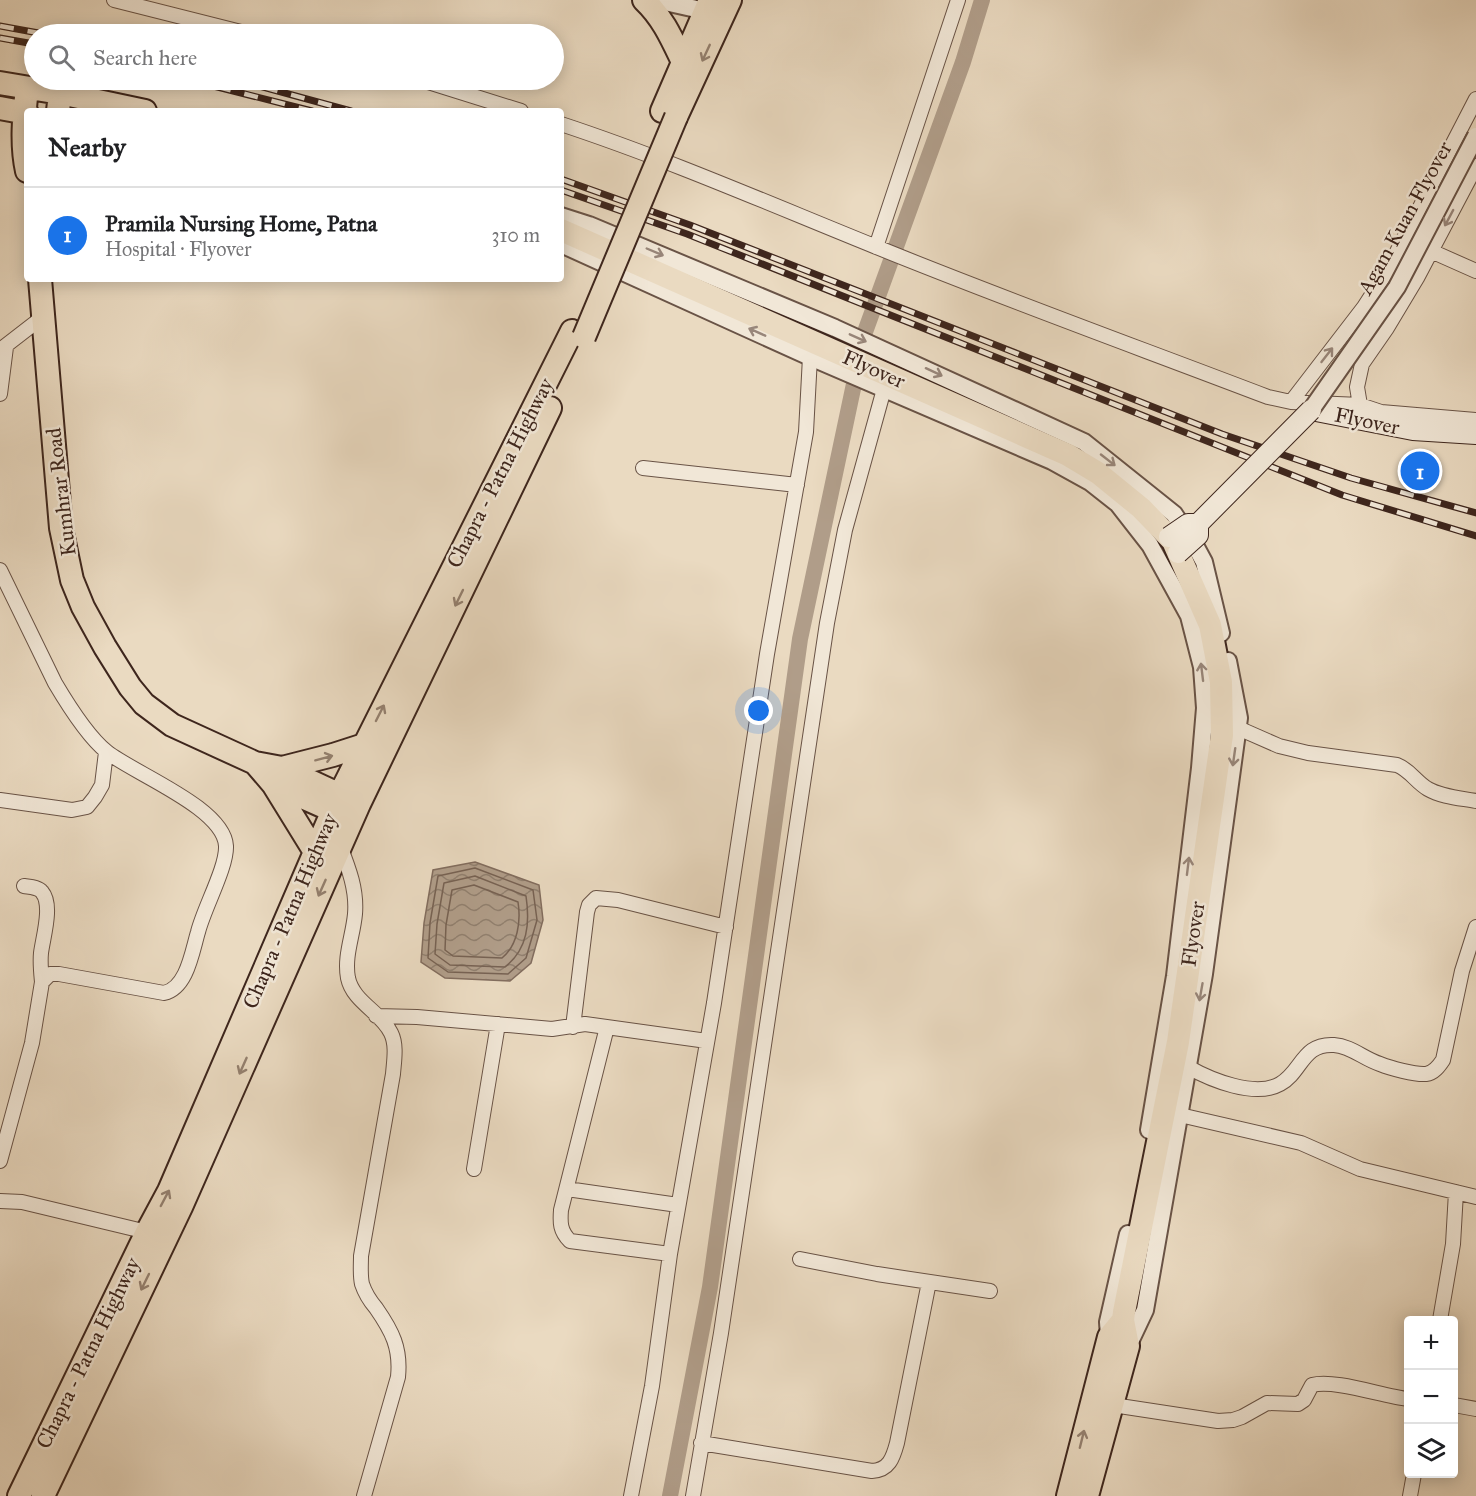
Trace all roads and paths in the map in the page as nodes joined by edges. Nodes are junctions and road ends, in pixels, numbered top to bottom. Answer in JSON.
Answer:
{"nodes":[{"id":1,"x":114,"y":0,"type":"edge"},
{"id":2,"x":644,"y":0,"type":"edge"},
{"id":3,"x":656,"y":0,"type":"edge"},
{"id":4,"x":958,"y":0,"type":"edge"},
{"id":5,"x":717,"y":7,"type":"edge"},
{"id":6,"x":209,"y":24,"type":"edge"},
{"id":7,"x":683,"y":62,"type":"junction"},
{"id":8,"x":0,"y":83,"type":"edge"},
{"id":9,"x":24,"y":87,"type":"edge"},
{"id":10,"x":27,"y":90,"type":"edge"},
{"id":11,"x":32,"y":90,"type":"edge"},
{"id":12,"x":454,"y":90,"type":"edge"},
{"id":13,"x":1476,"y":99,"type":"edge"},
{"id":14,"x":59,"y":102,"type":"edge"},
{"id":15,"x":0,"y":108,"type":"edge"},
{"id":16,"x":26,"y":108,"type":"edge"},
{"id":17,"x":116,"y":108,"type":"edge"},
{"id":18,"x":511,"y":108,"type":"edge"},
{"id":19,"x":24,"y":113,"type":"edge"},
{"id":20,"x":669,"y":114,"type":"junction"},
{"id":21,"x":564,"y":125,"type":"edge"},
{"id":22,"x":1476,"y":136,"type":"edge"},
{"id":23,"x":1476,"y":166,"type":"edge"},
{"id":24,"x":564,"y":217,"type":"edge"},
{"id":25,"x":564,"y":231,"type":"edge"},
{"id":26,"x":564,"y":245,"type":"edge"},
{"id":27,"x":876,"y":247,"type":"junction"},
{"id":28,"x":1431,"y":251,"type":"junction"},
{"id":29,"x":1476,"y":271,"type":"edge"},
{"id":30,"x":40,"y":282,"type":"edge"},
{"id":31,"x":44,"y":316,"type":"junction"},
{"id":32,"x":578,"y":334,"type":"junction"},
{"id":33,"x":3,"y":348,"type":"edge"},
{"id":34,"x":810,"y":357,"type":"junction"},
{"id":35,"x":878,"y":386,"type":"junction"},
{"id":36,"x":0,"y":394,"type":"edge"},
{"id":37,"x":1291,"y":402,"type":"junction"},
{"id":38,"x":1360,"y":405,"type":"junction"},
{"id":39,"x":1311,"y":410,"type":"junction"},
{"id":40,"x":1476,"y":420,"type":"edge"},
{"id":41,"x":1476,"y":434,"type":"edge"},
{"id":42,"x":643,"y":468,"type":"dead end"},
{"id":43,"x":797,"y":485,"type":"junction"},
{"id":44,"x":1173,"y":545,"type":"junction"},
{"id":45,"x":0,"y":570,"type":"edge"},
{"id":46,"x":1238,"y":728,"type":"junction"},
{"id":47,"x":364,"y":745,"type":"junction"},
{"id":48,"x":106,"y":752,"type":"junction"},
{"id":49,"x":278,"y":776,"type":"junction"},
{"id":50,"x":1475,"y":798,"type":"edge"},
{"id":51,"x":0,"y":800,"type":"edge"},
{"id":52,"x":346,"y":807,"type":"junction"},
{"id":53,"x":340,"y":846,"type":"junction"},
{"id":54,"x":315,"y":852,"type":"junction"},
{"id":55,"x":24,"y":886,"type":"dead end"},
{"id":56,"x":726,"y":927,"type":"junction"},
{"id":57,"x":1476,"y":927,"type":"edge"},
{"id":58,"x":42,"y":982,"type":"junction"},
{"id":59,"x":376,"y":1016,"type":"junction"},
{"id":60,"x":498,"y":1024,"type":"junction"},
{"id":61,"x":573,"y":1027,"type":"junction"},
{"id":62,"x":607,"y":1027,"type":"junction"},
{"id":63,"x":707,"y":1041,"type":"junction"},
{"id":64,"x":1188,"y":1067,"type":"junction"},
{"id":65,"x":1180,"y":1115,"type":"junction"},
{"id":66,"x":0,"y":1161,"type":"edge"},
{"id":67,"x":474,"y":1169,"type":"dead end"},
{"id":68,"x":567,"y":1189,"type":"junction"},
{"id":69,"x":1456,"y":1192,"type":"junction"},
{"id":70,"x":1476,"y":1197,"type":"edge"},
{"id":71,"x":0,"y":1201,"type":"edge"},
{"id":72,"x":678,"y":1205,"type":"junction"},
{"id":73,"x":147,"y":1232,"type":"junction"},
{"id":74,"x":670,"y":1254,"type":"junction"},
{"id":75,"x":800,"y":1259,"type":"dead end"},
{"id":76,"x":929,"y":1282,"type":"junction"},
{"id":77,"x":990,"y":1291,"type":"dead end"},
{"id":78,"x":1441,"y":1316,"type":"edge"},
{"id":79,"x":1121,"y":1329,"type":"junction"},
{"id":80,"x":1404,"y":1398,"type":"edge"},
{"id":81,"x":1113,"y":1405,"type":"junction"},
{"id":82,"x":1458,"y":1406,"type":"edge"},
{"id":83,"x":1476,"y":1408,"type":"edge"},
{"id":84,"x":701,"y":1443,"type":"junction"},
{"id":85,"x":1413,"y":1478,"type":"edge"},
{"id":86,"x":20,"y":1496,"type":"edge"},
{"id":87,"x":43,"y":1496,"type":"edge"},
{"id":88,"x":363,"y":1496,"type":"edge"},
{"id":89,"x":631,"y":1496,"type":"edge"},
{"id":90,"x":693,"y":1496,"type":"edge"},
{"id":91,"x":1068,"y":1496,"type":"edge"},
{"id":92,"x":1087,"y":1496,"type":"edge"},
{"id":93,"x":1410,"y":1496,"type":"edge"}],
"edges":[{"from":1,"to":6,"type":"street"},
{"from":2,"to":7,"type":"main road"},
{"from":3,"to":5,"type":"street"},
{"from":4,"to":27,"type":"street"},
{"from":5,"to":7,"type":"main road"},
{"from":5,"to":20,"type":"main road","one_way":true},
{"from":7,"to":20,"type":"main road"},
{"from":8,"to":9,"type":"main road"},
{"from":10,"to":16,"type":"main road"},
{"from":11,"to":14,"type":"main road"},
{"from":12,"to":18,"type":"street"},
{"from":37,"to":13,"type":"street","one_way":true},
{"from":14,"to":17,"type":"main road"},
{"from":15,"to":19,"type":"main road"},
{"from":20,"to":32,"type":"main road"},
{"from":21,"to":27,"type":"street"},
{"from":22,"to":39,"type":"street","name":"Agam Kuan Flyover","bridge":true},
{"from":23,"to":28,"type":"street","one_way":true},
{"from":24,"to":46,"type":"street","one_way":true},
{"from":25,"to":44,"type":"main road","name":"Flyover"},
{"from":34,"to":26,"type":"street","one_way":true},
{"from":27,"to":37,"type":"street"},
{"from":28,"to":29,"type":"street"},
{"from":28,"to":38,"type":"street"},
{"from":30,"to":31,"type":"main road","name":"Kumhrar Road"},
{"from":31,"to":33,"type":"street"},
{"from":31,"to":49,"type":"main road","name":"Kumhrar Road"},
{"from":47,"to":32,"type":"main road","name":"Chapra - Patna Highway","one_way":true},
{"from":32,"to":52,"type":"main road","name":"Chapra - Patna Highway","one_way":true},
{"from":33,"to":36,"type":"street"},
{"from":34,"to":35,"type":"street"},
{"from":34,"to":43,"type":"street"},
{"from":79,"to":35,"type":"street","one_way":true},
{"from":35,"to":84,"type":"street"},
{"from":37,"to":38,"type":"street"},
{"from":38,"to":40,"type":"street"},
{"from":39,"to":41,"type":"main road","name":"Flyover"},
{"from":39,"to":44,"type":"main road","name":"Flyover","bridge":true},
{"from":42,"to":43,"type":"street"},
{"from":43,"to":56,"type":"street"},
{"from":44,"to":79,"type":"main road","name":"Flyover"},
{"from":45,"to":48,"type":"street"},
{"from":46,"to":50,"type":"street"},
{"from":46,"to":64,"type":"street","one_way":true},
{"from":49,"to":47,"type":"main road","one_way":true},
{"from":47,"to":52,"type":"main road","name":"Chapra - Patna Highway"},
{"from":48,"to":51,"type":"street"},
{"from":48,"to":58,"type":"street"},
{"from":49,"to":52,"type":"main road","name":"Kumhrar Road"},
{"from":49,"to":54,"type":"main road"},
{"from":52,"to":53,"type":"main road","name":"Chapra - Patna Highway"},
{"from":52,"to":54,"type":"main road","name":"Chapra - Patna Highway"},
{"from":53,"to":59,"type":"street"},
{"from":53,"to":87,"type":"main road","name":"Chapra - Patna Highway","one_way":true},
{"from":73,"to":54,"type":"main road","name":"Chapra - Patna Highway","one_way":true},
{"from":55,"to":58,"type":"street"},
{"from":56,"to":61,"type":"street"},
{"from":56,"to":63,"type":"street"},
{"from":57,"to":64,"type":"street"},
{"from":58,"to":66,"type":"street"},
{"from":59,"to":60,"type":"street"},
{"from":59,"to":88,"type":"street"},
{"from":60,"to":61,"type":"street"},
{"from":60,"to":67,"type":"street"},
{"from":61,"to":62,"type":"street"},
{"from":62,"to":63,"type":"street"},
{"from":62,"to":68,"type":"street"},
{"from":63,"to":72,"type":"street"},
{"from":64,"to":65,"type":"street"},
{"from":65,"to":69,"type":"street"},
{"from":65,"to":79,"type":"street"},
{"from":68,"to":72,"type":"street"},
{"from":68,"to":74,"type":"street"},
{"from":69,"to":70,"type":"street"},
{"from":69,"to":78,"type":"street"},
{"from":71,"to":73,"type":"street"},
{"from":72,"to":74,"type":"street"},
{"from":73,"to":86,"type":"main road","name":"Chapra - Patna Highway"},
{"from":74,"to":89,"type":"street"},
{"from":75,"to":76,"type":"street"},
{"from":76,"to":77,"type":"street"},
{"from":76,"to":84,"type":"street"},
{"from":79,"to":81,"type":"main road"},
{"from":91,"to":79,"type":"main road","one_way":true},
{"from":80,"to":81,"type":"street"},
{"from":81,"to":92,"type":"main road"},
{"from":82,"to":83,"type":"street"},
{"from":84,"to":90,"type":"street"},
{"from":85,"to":93,"type":"street"}]}
